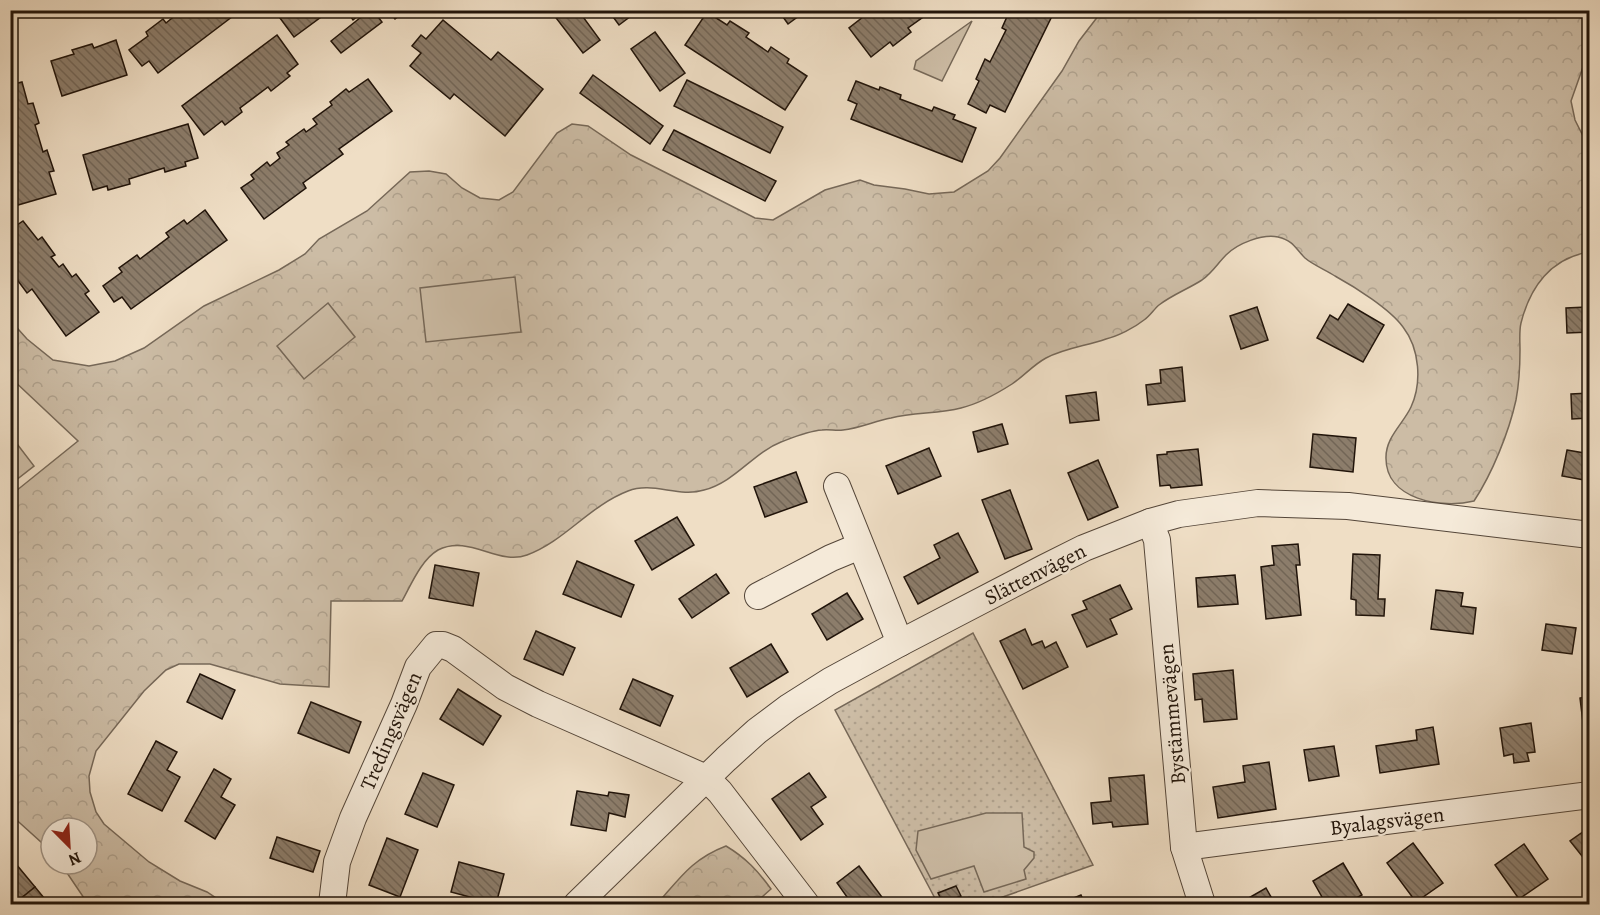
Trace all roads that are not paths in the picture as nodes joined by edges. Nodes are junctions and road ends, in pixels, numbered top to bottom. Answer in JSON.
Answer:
{"nodes":[{"id":1,"x":837,"y":486,"type":"dead end"},
{"id":2,"x":1150,"y":522,"type":"junction"},
{"id":3,"x":1590,"y":535,"type":"edge"},
{"id":4,"x":861,"y":546,"type":"junction"},
{"id":5,"x":758,"y":596,"type":"dead end"},
{"id":6,"x":900,"y":643,"type":"junction"},
{"id":7,"x":706,"y":778,"type":"junction"},
{"id":8,"x":1590,"y":795,"type":"edge"},
{"id":9,"x":1184,"y":847,"type":"junction"},
{"id":10,"x":332,"y":904,"type":"edge"},
{"id":11,"x":577,"y":904,"type":"edge"},
{"id":12,"x":806,"y":904,"type":"edge"},
{"id":13,"x":1202,"y":904,"type":"edge"}],
"edges":[{"from":1,"to":4,"type":"street"},
{"from":2,"to":3,"type":"street","name":"Slättenvägen"},
{"from":2,"to":6,"type":"street","name":"Slättenvägen"},
{"from":2,"to":9,"type":"street","name":"Bystämmevägen"},
{"from":4,"to":5,"type":"street"},
{"from":4,"to":6,"type":"street"},
{"from":6,"to":7,"type":"street","name":"Slättenvägen"},
{"from":7,"to":10,"type":"street","name":"Tredingsvägen"},
{"from":7,"to":11,"type":"street","name":"Slättenvägen"},
{"from":7,"to":12,"type":"street"},
{"from":8,"to":9,"type":"street","name":"Byalagsvägen"},
{"from":9,"to":13,"type":"street","name":"Bystämmevägen"}]}
